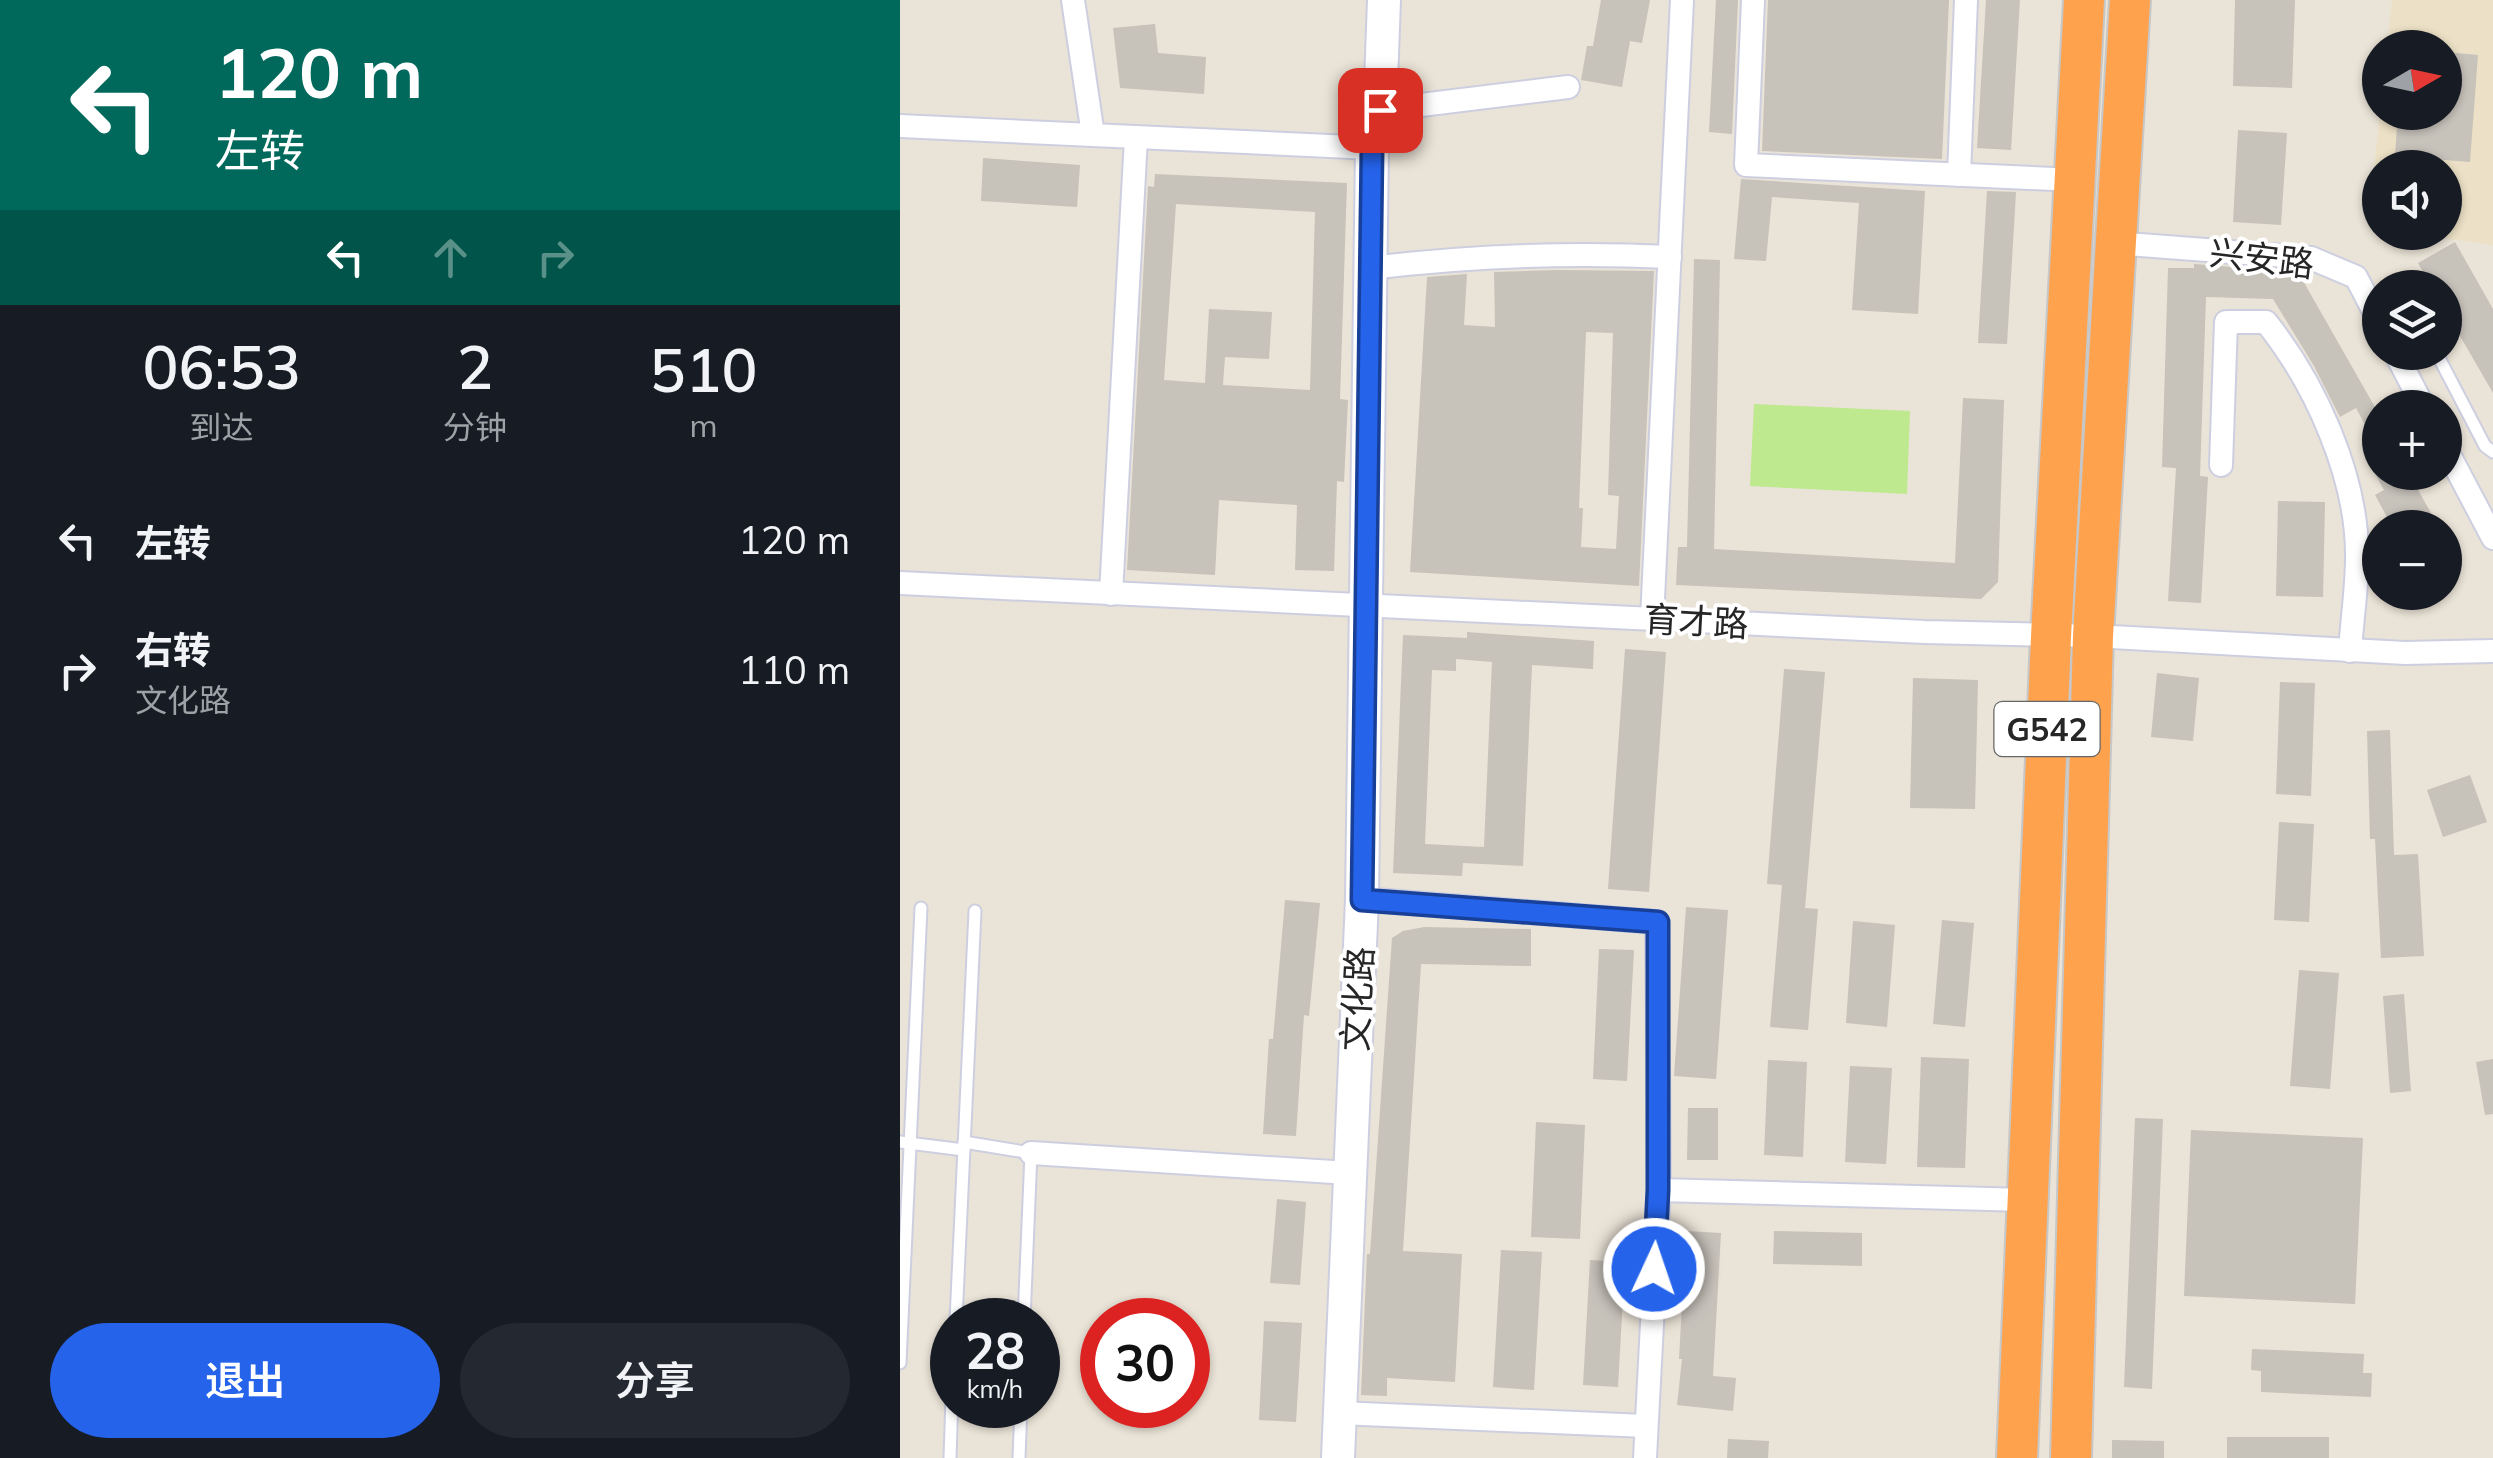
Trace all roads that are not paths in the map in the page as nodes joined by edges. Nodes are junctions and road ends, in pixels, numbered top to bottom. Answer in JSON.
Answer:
{"nodes":[{"id":1,"x":1073,"y":0,"type":"edge"},
{"id":2,"x":1384,"y":0,"type":"edge"},
{"id":3,"x":1682,"y":0,"type":"edge"},
{"id":4,"x":1753,"y":0,"type":"edge"},
{"id":5,"x":1966,"y":0,"type":"edge"},
{"id":6,"x":2084,"y":0,"type":"edge"},
{"id":7,"x":2130,"y":0,"type":"edge"},
{"id":8,"x":1568,"y":87,"type":"dead end"},
{"id":9,"x":1380,"y":110,"type":"junction"},
{"id":10,"x":900,"y":126,"type":"edge"},
{"id":11,"x":1093,"y":135,"type":"junction"},
{"id":12,"x":1136,"y":138,"type":"junction"},
{"id":13,"x":1372,"y":148,"type":"junction"},
{"id":14,"x":1959,"y":175,"type":"junction"},
{"id":15,"x":2075,"y":180,"type":"junction"},
{"id":16,"x":2114,"y":243,"type":"junction"},
{"id":17,"x":1670,"y":257,"type":"junction"},
{"id":18,"x":1370,"y":268,"type":"junction"},
{"id":19,"x":2362,"y":283,"type":"edge"},
{"id":20,"x":2445,"y":370,"type":"edge"},
{"id":21,"x":2493,"y":452,"type":"edge"},
{"id":22,"x":2221,"y":465,"type":"dead end"},
{"id":23,"x":2462,"y":479,"type":"edge"},
{"id":24,"x":2493,"y":538,"type":"edge"},
{"id":25,"x":900,"y":583,"type":"edge"},
{"id":26,"x":1111,"y":594,"type":"junction"},
{"id":27,"x":1365,"y":606,"type":"junction"},
{"id":28,"x":1652,"y":618,"type":"junction"},
{"id":29,"x":2051,"y":636,"type":"junction"},
{"id":30,"x":2094,"y":636,"type":"junction"},
{"id":31,"x":2350,"y":651,"type":"junction"},
{"id":32,"x":2493,"y":651,"type":"edge"},
{"id":33,"x":1362,"y":900,"type":"junction"},
{"id":34,"x":921,"y":908,"type":"dead end"},
{"id":35,"x":976,"y":911,"type":"dead end"},
{"id":36,"x":905,"y":1143,"type":"edge"},
{"id":37,"x":964,"y":1146,"type":"junction"},
{"id":38,"x":1030,"y":1152,"type":"junction"},
{"id":39,"x":1349,"y":1173,"type":"junction"},
{"id":40,"x":1658,"y":1190,"type":"junction"},
{"id":41,"x":2026,"y":1200,"type":"junction"},
{"id":42,"x":957,"y":1298,"type":"edge"},
{"id":43,"x":1025,"y":1298,"type":"edge"},
{"id":44,"x":900,"y":1362,"type":"edge"},
{"id":45,"x":1340,"y":1413,"type":"junction"},
{"id":46,"x":1646,"y":1426,"type":"junction"},
{"id":47,"x":951,"y":1428,"type":"edge"},
{"id":48,"x":1021,"y":1428,"type":"edge"},
{"id":49,"x":950,"y":1458,"type":"edge"},
{"id":50,"x":1020,"y":1458,"type":"edge"},
{"id":51,"x":1338,"y":1458,"type":"edge"},
{"id":52,"x":1644,"y":1458,"type":"edge"},
{"id":53,"x":2017,"y":1458,"type":"edge"},
{"id":54,"x":2071,"y":1458,"type":"edge"}],
"edges":[{"from":1,"to":11,"type":"street"},
{"from":2,"to":9,"type":"street","name":"文化路"},
{"from":3,"to":17,"type":"street"},
{"from":4,"to":14,"type":"street"},
{"from":5,"to":14,"type":"street"},
{"from":6,"to":15,"type":"highway","number":"G542"},
{"from":7,"to":16,"type":"highway","number":"G542"},
{"from":8,"to":9,"type":"street"},
{"from":9,"to":13,"type":"street","name":"文化路"},
{"from":10,"to":11,"type":"street"},
{"from":11,"to":12,"type":"street"},
{"from":12,"to":13,"type":"street"},
{"from":12,"to":26,"type":"street"},
{"from":13,"to":18,"type":"street","name":"文化路"},
{"from":14,"to":15,"type":"street"},
{"from":15,"to":29,"type":"highway","number":"G542"},
{"from":16,"to":19,"type":"street","name":"兴安路"},
{"from":16,"to":30,"type":"highway","number":"G542"},
{"from":17,"to":18,"type":"street"},
{"from":17,"to":28,"type":"street"},
{"from":18,"to":27,"type":"street","name":"文化路"},
{"from":20,"to":21,"type":"lane"},
{"from":22,"to":31,"type":"street"},
{"from":23,"to":24,"type":"street"},
{"from":25,"to":26,"type":"street","name":"育才路"},
{"from":26,"to":27,"type":"street","name":"育才路"},
{"from":27,"to":28,"type":"street","name":"育才路"},
{"from":27,"to":33,"type":"street","name":"文化路"},
{"from":28,"to":29,"type":"street","name":"育才路"},
{"from":29,"to":30,"type":"street","name":"育才路"},
{"from":29,"to":41,"type":"highway","number":"G542"},
{"from":30,"to":31,"type":"street","name":"育才路"},
{"from":30,"to":54,"type":"highway","number":"G542"},
{"from":31,"to":32,"type":"street","name":"育才路"},
{"from":33,"to":39,"type":"street","name":"文化路"},
{"from":33,"to":40,"type":"street"},
{"from":34,"to":36,"type":"lane"},
{"from":35,"to":37,"type":"lane"},
{"from":36,"to":37,"type":"lane"},
{"from":36,"to":44,"type":"lane"},
{"from":37,"to":38,"type":"lane"},
{"from":37,"to":42,"type":"lane"},
{"from":38,"to":39,"type":"street"},
{"from":38,"to":43,"type":"lane"},
{"from":39,"to":45,"type":"street","name":"文化路"},
{"from":40,"to":41,"type":"street"},
{"from":40,"to":46,"type":"street"},
{"from":41,"to":53,"type":"highway","number":"G542"},
{"from":45,"to":46,"type":"street"},
{"from":45,"to":51,"type":"street","name":"文化路"},
{"from":46,"to":52,"type":"street"},
{"from":47,"to":49,"type":"lane"},
{"from":48,"to":50,"type":"lane"}]}
